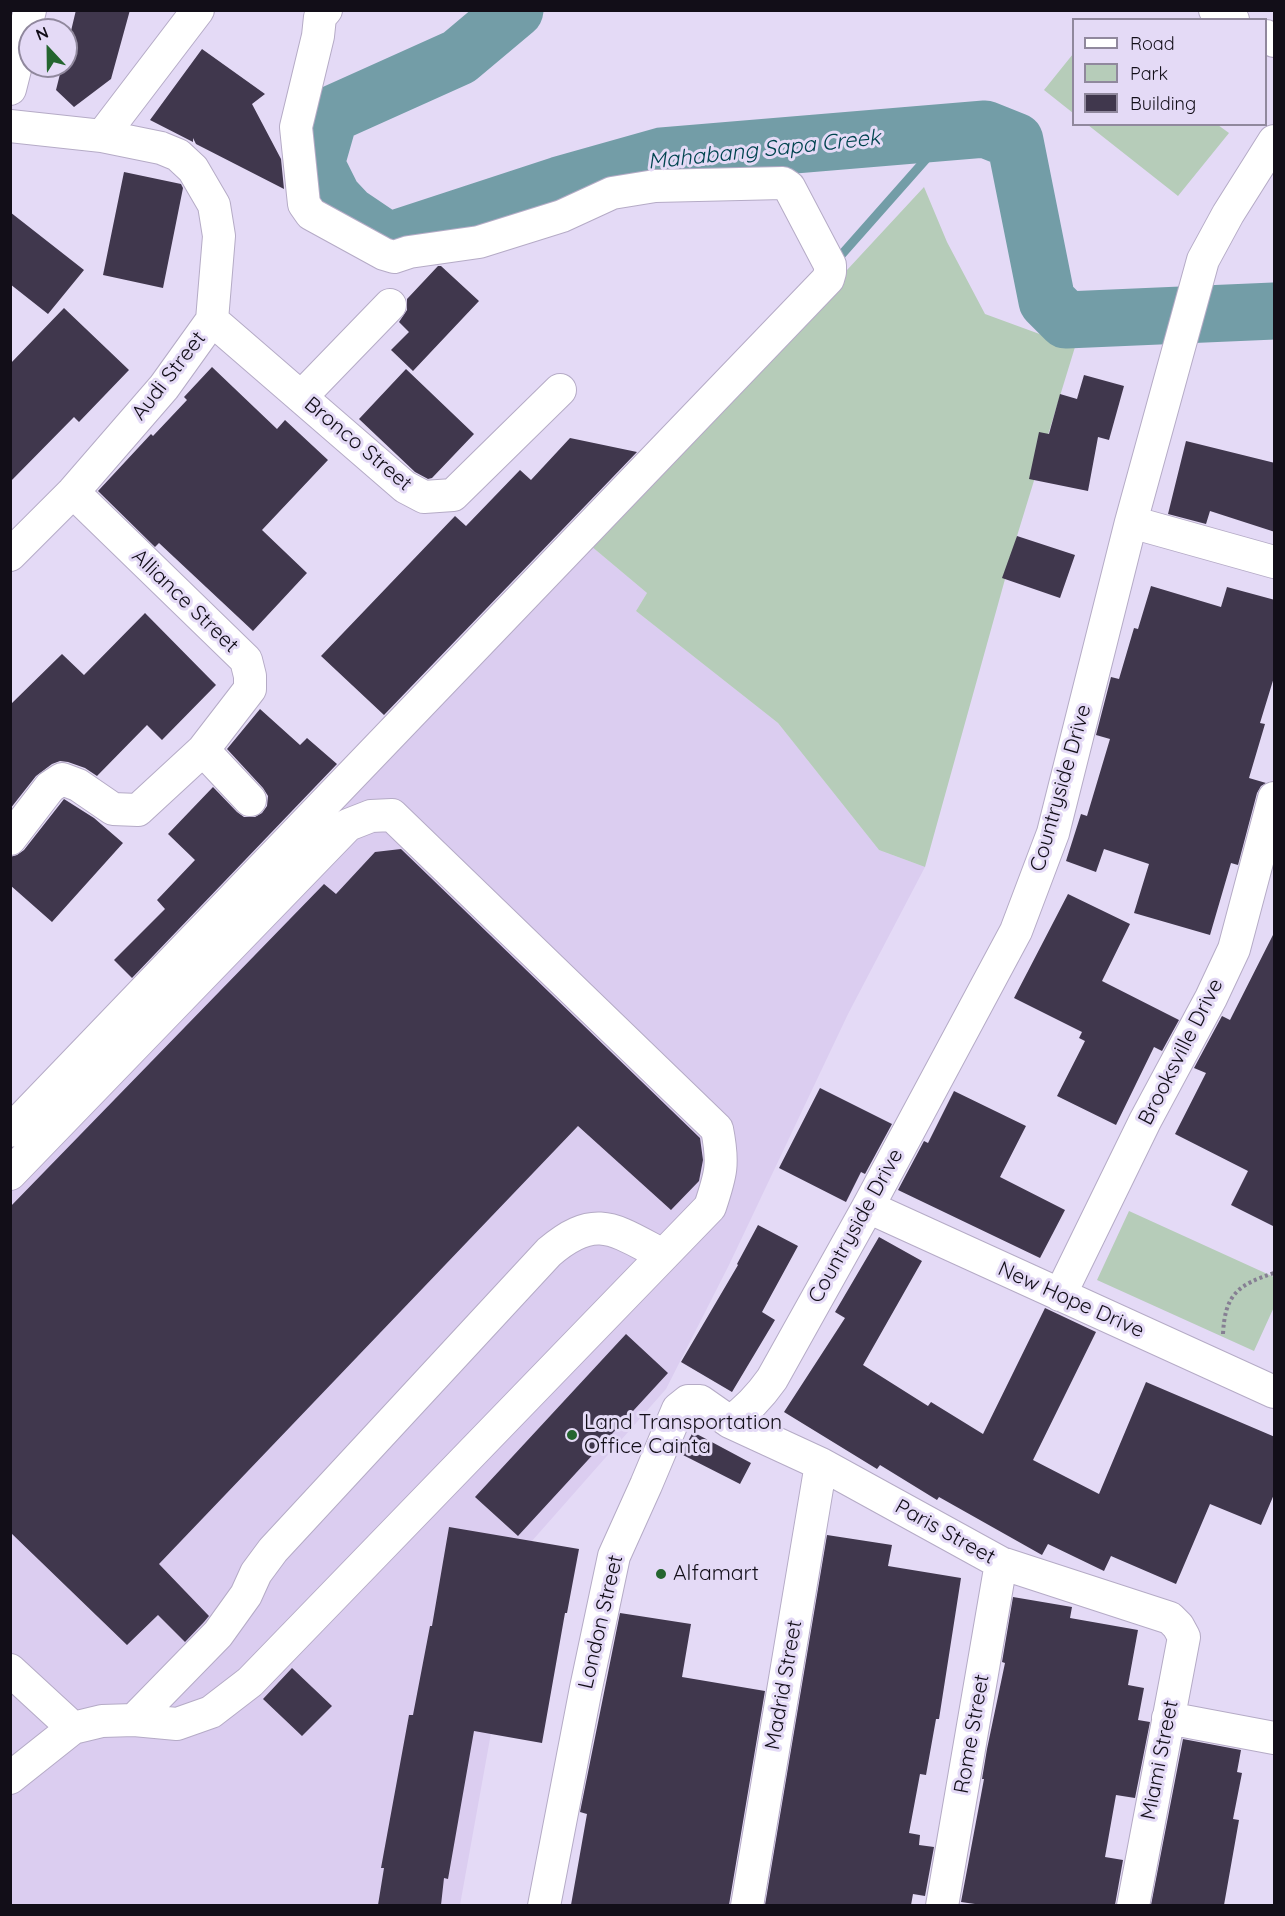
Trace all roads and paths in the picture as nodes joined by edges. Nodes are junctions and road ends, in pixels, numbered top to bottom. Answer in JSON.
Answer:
{"nodes":[{"id":1,"x":30,"y":10,"type":"edge"},
{"id":2,"x":198,"y":10,"type":"edge"},
{"id":3,"x":326,"y":10,"type":"edge"},
{"id":4,"x":1215,"y":10,"type":"edge"},
{"id":5,"x":1229,"y":18,"type":"edge"},
{"id":6,"x":10,"y":89,"type":"edge"},
{"id":7,"x":10,"y":126,"type":"edge"},
{"id":8,"x":102,"y":136,"type":"junction"},
{"id":9,"x":1275,"y":141,"type":"edge"},
{"id":10,"x":390,"y":305,"type":"dead end"},
{"id":11,"x":212,"y":321,"type":"junction"},
{"id":12,"x":560,"y":390,"type":"dead end"},
{"id":13,"x":301,"y":397,"type":"junction"},
{"id":14,"x":73,"y":492,"type":"junction"},
{"id":15,"x":1131,"y":522,"type":"junction"},
{"id":16,"x":10,"y":555,"type":"edge"},
{"id":17,"x":1275,"y":562,"type":"edge"},
{"id":18,"x":203,"y":750,"type":"junction"},
{"id":19,"x":1275,"y":798,"type":"edge"},
{"id":20,"x":250,"y":800,"type":"dead end"},
{"id":21,"x":10,"y":839,"type":"edge"},
{"id":22,"x":10,"y":1131,"type":"edge"},
{"id":23,"x":10,"y":1174,"type":"edge"},
{"id":24,"x":868,"y":1207,"type":"junction"},
{"id":25,"x":663,"y":1255,"type":"junction"},
{"id":26,"x":1275,"y":1273,"type":"edge"},
{"id":27,"x":1060,"y":1295,"type":"junction"},
{"id":28,"x":1220,"y":1367,"type":"junction"},
{"id":29,"x":1275,"y":1392,"type":"edge"},
{"id":30,"x":730,"y":1422,"type":"junction"},
{"id":31,"x":821,"y":1464,"type":"junction"},
{"id":32,"x":1001,"y":1563,"type":"junction"},
{"id":33,"x":1170,"y":1618,"type":"joint"},
{"id":34,"x":10,"y":1670,"type":"edge"},
{"id":35,"x":1168,"y":1718,"type":"junction"},
{"id":36,"x":134,"y":1720,"type":"junction"},
{"id":37,"x":73,"y":1728,"type":"junction"},
{"id":38,"x":1275,"y":1738,"type":"edge"},
{"id":39,"x":10,"y":1778,"type":"edge"},
{"id":40,"x":544,"y":1905,"type":"edge"},
{"id":41,"x":747,"y":1905,"type":"edge"},
{"id":42,"x":942,"y":1905,"type":"edge"},
{"id":43,"x":1133,"y":1905,"type":"edge"}],
"edges":[{"from":1,"to":6,"type":"street"},
{"from":2,"to":8,"type":"street"},
{"from":3,"to":22,"type":"street"},
{"from":4,"to":5,"type":"street"},
{"from":7,"to":8,"type":"street","name":"Audi Street"},
{"from":8,"to":11,"type":"street","name":"Audi Street"},
{"from":9,"to":15,"type":"street","name":"Countryside Drive"},
{"from":10,"to":13,"type":"street"},
{"from":11,"to":13,"type":"street","name":"Bronco Street"},
{"from":11,"to":14,"type":"street","name":"Audi Street"},
{"from":12,"to":13,"type":"street","name":"Bronco Street"},
{"from":14,"to":16,"type":"street","name":"Audi Street"},
{"from":14,"to":18,"type":"street","name":"Alliance Street"},
{"from":15,"to":17,"type":"street"},
{"from":15,"to":24,"type":"street","name":"Countryside Drive"},
{"from":18,"to":20,"type":"street"},
{"from":18,"to":21,"type":"street","name":"Alliance Street"},
{"from":19,"to":27,"type":"street","name":"Brooksville Drive"},
{"from":23,"to":25,"type":"street"},
{"from":24,"to":27,"type":"street","name":"New Hope Drive"},
{"from":24,"to":30,"type":"street","name":"Countryside Drive"},
{"from":25,"to":36,"type":"street"},
{"from":25,"to":36,"type":"street"},
{"from":26,"to":28,"type":"path"},
{"from":27,"to":28,"type":"street","name":"New Hope Drive"},
{"from":28,"to":29,"type":"street","name":"New Hope Drive"},
{"from":30,"to":31,"type":"street","name":"Paris Street"},
{"from":30,"to":40,"type":"street","name":"London Street"},
{"from":31,"to":32,"type":"street","name":"Paris Street"},
{"from":31,"to":41,"type":"street","name":"Madrid Street"},
{"from":32,"to":33,"type":"street","name":"Paris Street"},
{"from":32,"to":42,"type":"street","name":"Rome Street"},
{"from":33,"to":35,"type":"street","name":"Miami Street"},
{"from":34,"to":37,"type":"street"},
{"from":35,"to":38,"type":"street"},
{"from":35,"to":43,"type":"street","name":"Miami Street"},
{"from":36,"to":37,"type":"street"},
{"from":37,"to":39,"type":"street"}]}
